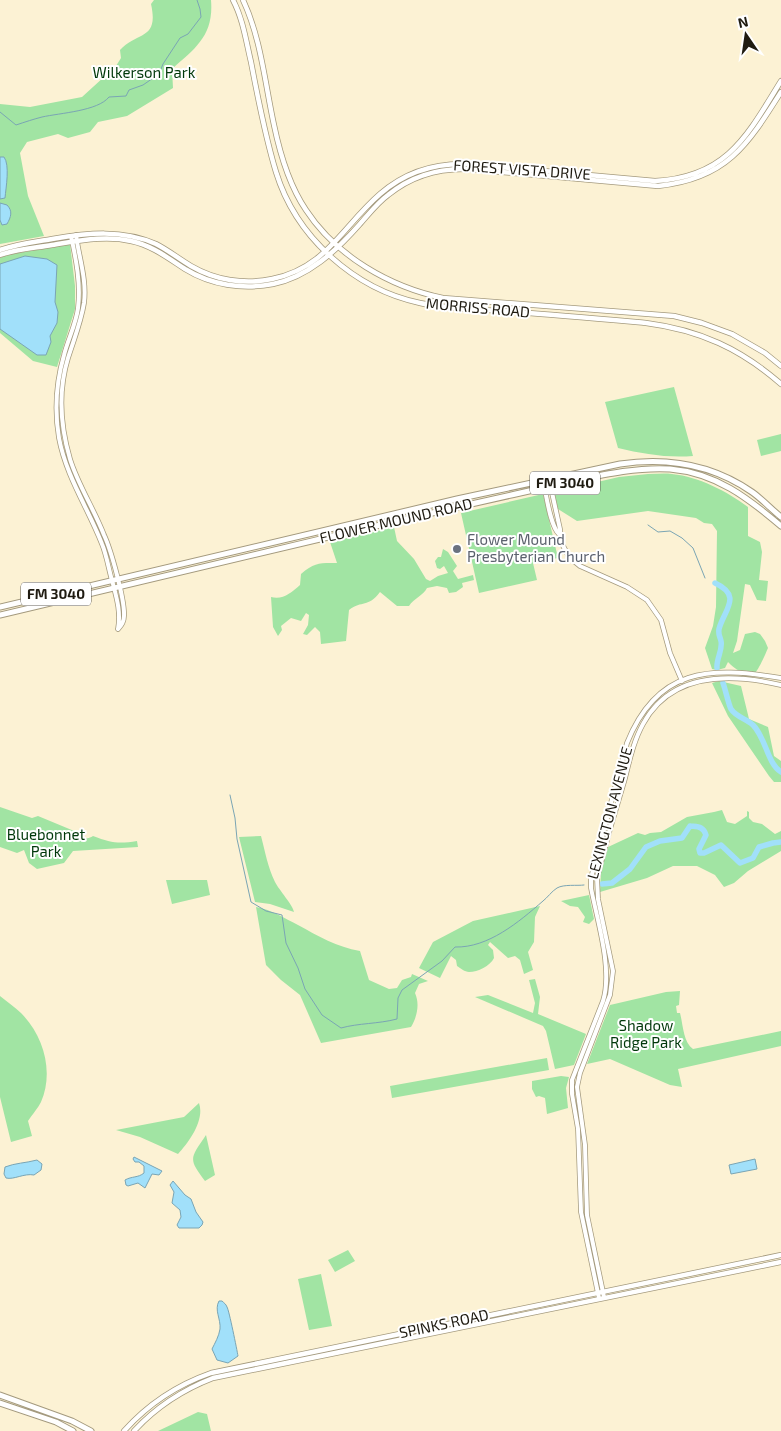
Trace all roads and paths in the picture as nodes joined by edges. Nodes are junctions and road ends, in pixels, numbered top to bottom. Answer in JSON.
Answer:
{"nodes":[{"id":1,"x":233,"y":0,"type":"edge"},
{"id":2,"x":243,"y":0,"type":"edge"},
{"id":3,"x":781,"y":80,"type":"edge"},
{"id":4,"x":781,"y":92,"type":"edge"},
{"id":5,"x":74,"y":236,"type":"junction"},
{"id":6,"x":74,"y":242,"type":"junction"},
{"id":7,"x":337,"y":245,"type":"junction"},
{"id":8,"x":0,"y":250,"type":"edge"},
{"id":9,"x":327,"y":254,"type":"junction"},
{"id":10,"x":0,"y":255,"type":"edge"},
{"id":11,"x":781,"y":366,"type":"edge"},
{"id":12,"x":781,"y":384,"type":"edge"},
{"id":13,"x":714,"y":472,"type":"junction"},
{"id":14,"x":694,"y":474,"type":"junction"},
{"id":15,"x":546,"y":480,"type":"junction"},
{"id":16,"x":548,"y":487,"type":"junction"},
{"id":17,"x":458,"y":499,"type":"junction"},
{"id":18,"x":460,"y":507,"type":"junction"},
{"id":19,"x":781,"y":517,"type":"edge"},
{"id":20,"x":781,"y":526,"type":"edge"},
{"id":21,"x":114,"y":580,"type":"junction"},
{"id":22,"x":116,"y":587,"type":"junction"},
{"id":23,"x":0,"y":607,"type":"edge"},
{"id":24,"x":0,"y":615,"type":"edge"},
{"id":25,"x":781,"y":678,"type":"edge"},
{"id":26,"x":681,"y":680,"type":"junction"},
{"id":27,"x":684,"y":685,"type":"junction"},
{"id":28,"x":781,"y":685,"type":"edge"},
{"id":29,"x":781,"y":1258,"type":"edge"},
{"id":30,"x":601,"y":1295,"type":"junction"},
{"id":31,"x":404,"y":1332,"type":"junction"},
{"id":32,"x":406,"y":1338,"type":"junction"},
{"id":33,"x":351,"y":1343,"type":"junction"},
{"id":34,"x":352,"y":1350,"type":"junction"},
{"id":35,"x":0,"y":1395,"type":"edge"},
{"id":36,"x":168,"y":1396,"type":"junction"},
{"id":37,"x":0,"y":1403,"type":"edge"},
{"id":38,"x":73,"y":1431,"type":"edge"},
{"id":39,"x":91,"y":1431,"type":"edge"},
{"id":40,"x":124,"y":1431,"type":"edge"},
{"id":41,"x":134,"y":1431,"type":"edge"}],
"edges":[{"from":1,"to":9,"type":"main road","name":"MORRISS ROAD"},
{"from":2,"to":7,"type":"main road","name":"MORRISS ROAD"},
{"from":3,"to":7,"type":"main road","name":"FOREST VISTA DRIVE"},
{"from":4,"to":7,"type":"main road","name":"FOREST VISTA DRIVE"},
{"from":5,"to":6,"type":"street"},
{"from":5,"to":8,"type":"main road","name":"FOREST VISTA DRIVE"},
{"from":5,"to":9,"type":"main road","name":"FOREST VISTA DRIVE"},
{"from":6,"to":9,"type":"main road","name":"FOREST VISTA DRIVE"},
{"from":6,"to":10,"type":"main road","name":"FOREST VISTA DRIVE"},
{"from":6,"to":21,"type":"street"},
{"from":7,"to":9,"type":"main road","name":"FOREST VISTA DRIVE"},
{"from":7,"to":11,"type":"main road","name":"MORRISS ROAD"},
{"from":9,"to":12,"type":"main road","name":"MORRISS ROAD"},
{"from":13,"to":14,"type":"main road"},
{"from":13,"to":15,"type":"main road","name":"FLOWER MOUND ROAD","number":"FM 3040"},
{"from":13,"to":19,"type":"main road","name":"FLOWER MOUND ROAD","number":"FM 3040"},
{"from":14,"to":16,"type":"main road","name":"FLOWER MOUND ROAD","number":"FM 3040"},
{"from":14,"to":20,"type":"main road","name":"FLOWER MOUND ROAD","number":"FM 3040"},
{"from":15,"to":16,"type":"street"},
{"from":15,"to":17,"type":"main road","name":"FLOWER MOUND ROAD","number":"FM 3040"},
{"from":16,"to":18,"type":"main road","name":"FLOWER MOUND ROAD","number":"FM 3040"},
{"from":16,"to":26,"type":"street"},
{"from":17,"to":18,"type":"main road"},
{"from":17,"to":21,"type":"main road","name":"FLOWER MOUND ROAD","number":"FM 3040"},
{"from":18,"to":22,"type":"main road","name":"FLOWER MOUND ROAD","number":"FM 3040"},
{"from":21,"to":22,"type":"street"},
{"from":21,"to":23,"type":"main road","name":"FLOWER MOUND ROAD","number":"FM 3040"},
{"from":22,"to":22,"type":"street"},
{"from":22,"to":24,"type":"main road","name":"FLOWER MOUND ROAD","number":"FM 3040"},
{"from":25,"to":26,"type":"street","name":"LEXINGTON AVENUE"},
{"from":26,"to":27,"type":"street"},
{"from":26,"to":30,"type":"street","name":"LEXINGTON AVENUE"},
{"from":27,"to":28,"type":"street","name":"LEXINGTON AVENUE"},
{"from":27,"to":30,"type":"street","name":"LEXINGTON AVENUE"},
{"from":29,"to":30,"type":"main road","name":"SPINKS ROAD"},
{"from":30,"to":31,"type":"main road","name":"SPINKS ROAD"},
{"from":30,"to":32,"type":"main road","name":"SPINKS ROAD"},
{"from":31,"to":32,"type":"main road"},
{"from":31,"to":33,"type":"main road","name":"SPINKS ROAD"},
{"from":32,"to":34,"type":"main road","name":"SPINKS ROAD"},
{"from":33,"to":34,"type":"main road"},
{"from":33,"to":36,"type":"main road","name":"SPINKS ROAD"},
{"from":34,"to":36,"type":"main road","name":"SPINKS ROAD"},
{"from":35,"to":39,"type":"main road"},
{"from":36,"to":40,"type":"main road","name":"SPINKS ROAD"},
{"from":36,"to":41,"type":"main road","name":"SPINKS ROAD"},
{"from":37,"to":38,"type":"main road"}]}
